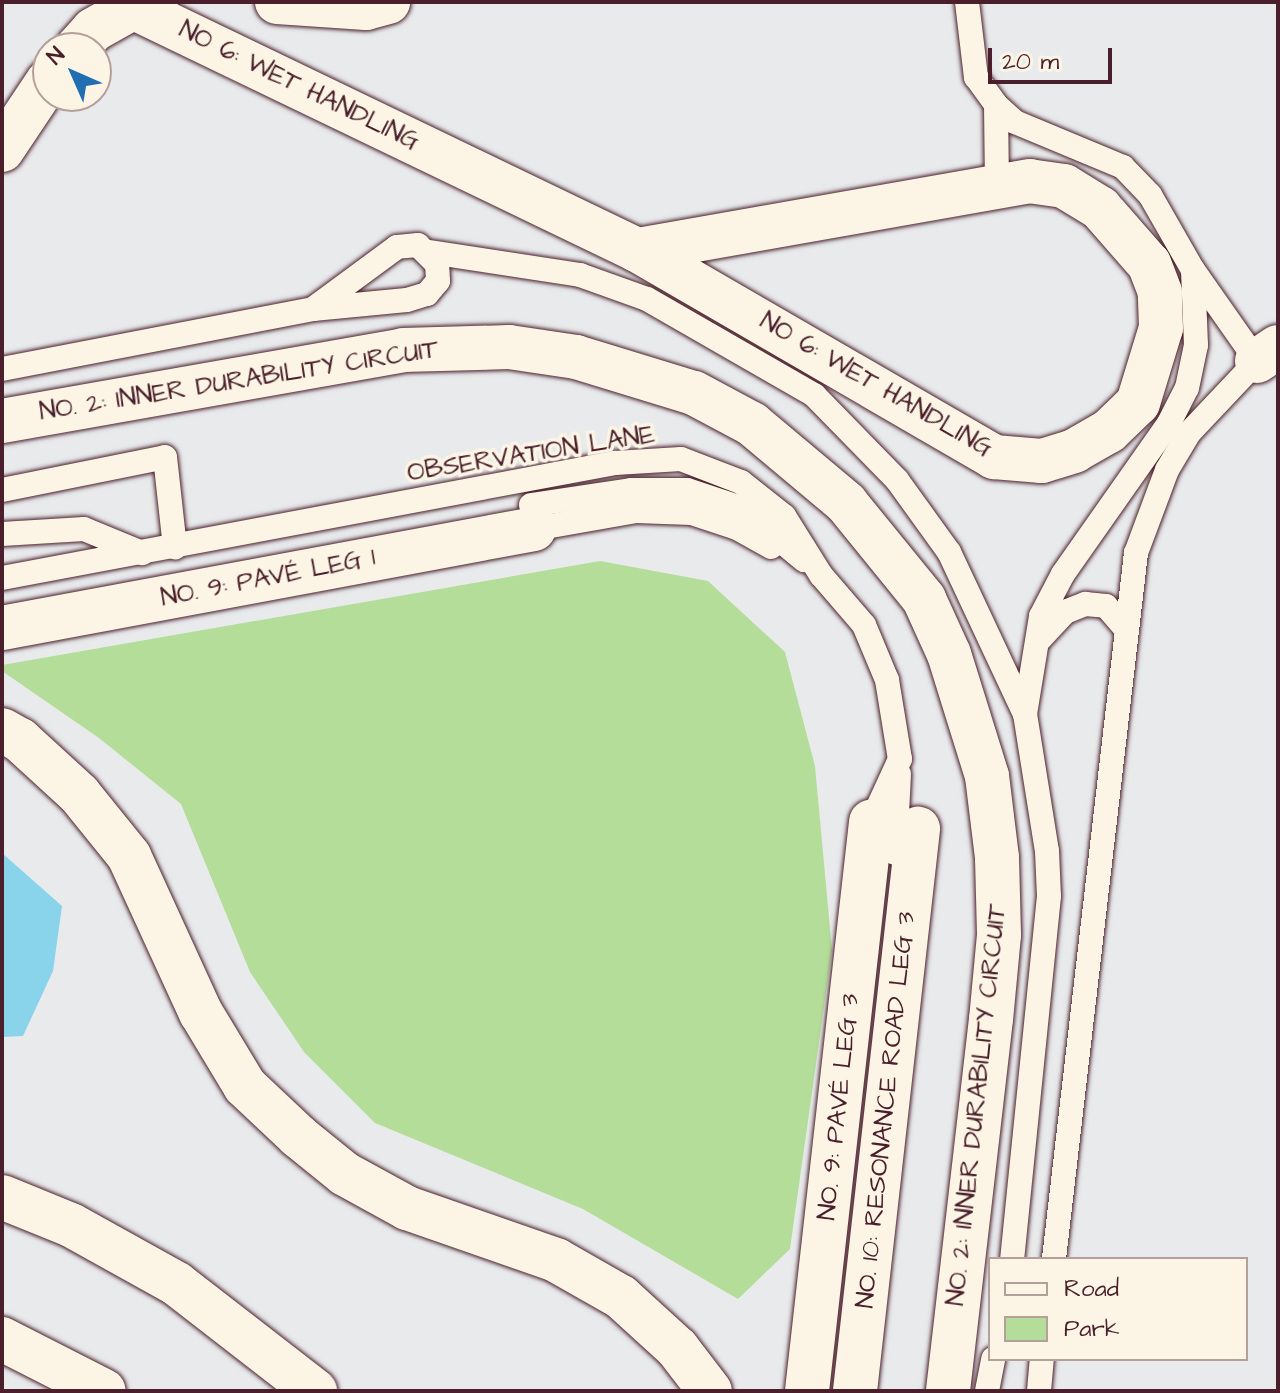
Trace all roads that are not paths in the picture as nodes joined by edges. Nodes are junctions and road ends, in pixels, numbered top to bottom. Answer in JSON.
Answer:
{"nodes":[{"id":1,"x":185,"y":2,"type":"edge"},
{"id":2,"x":277,"y":2,"type":"edge"},
{"id":3,"x":388,"y":2,"type":"edge"},
{"id":4,"x":967,"y":2,"type":"edge"},
{"id":5,"x":128,"y":4,"type":"edge"},
{"id":6,"x":91,"y":32,"type":"edge"},
{"id":7,"x":32,"y":105,"type":"edge"},
{"id":8,"x":996,"y":105,"type":"junction"},
{"id":9,"x":2,"y":150,"type":"edge"},
{"id":10,"x":997,"y":186,"type":"junction"},
{"id":11,"x":637,"y":250,"type":"junction"},
{"id":12,"x":430,"y":252,"type":"junction"},
{"id":13,"x":1193,"y":270,"type":"junction"},
{"id":14,"x":313,"y":309,"type":"junction"},
{"id":15,"x":1268,"y":354,"type":"edge"},
{"id":16,"x":2,"y":369,"type":"edge"},
{"id":17,"x":2,"y":421,"type":"edge"},
{"id":18,"x":2,"y":490,"type":"edge"},
{"id":19,"x":533,"y":517,"type":"junction"},
{"id":20,"x":2,"y":534,"type":"edge"},
{"id":21,"x":175,"y":547,"type":"junction"},
{"id":22,"x":143,"y":553,"type":"junction"},
{"id":23,"x":821,"y":575,"type":"junction"},
{"id":24,"x":2,"y":578,"type":"edge"},
{"id":25,"x":2,"y":603,"type":"edge"},
{"id":26,"x":1124,"y":627,"type":"junction"},
{"id":27,"x":2,"y":628,"type":"edge"},
{"id":28,"x":1037,"y":643,"type":"junction"},
{"id":29,"x":1025,"y":714,"type":"junction"},
{"id":30,"x":2,"y":730,"type":"edge"},
{"id":31,"x":900,"y":759,"type":"junction"},
{"id":32,"x":871,"y":822,"type":"joint"},
{"id":33,"x":918,"y":829,"type":"joint"},
{"id":34,"x":2,"y":1197,"type":"edge"},
{"id":35,"x":1012,"y":1257,"type":"edge"},
{"id":36,"x":1054,"y":1257,"type":"edge"},
{"id":37,"x":2,"y":1339,"type":"edge"},
{"id":38,"x":993,"y":1361,"type":"edge"},
{"id":39,"x":1042,"y":1361,"type":"edge"},
{"id":40,"x":104,"y":1391,"type":"edge"},
{"id":41,"x":315,"y":1391,"type":"edge"},
{"id":42,"x":710,"y":1391,"type":"edge"},
{"id":43,"x":807,"y":1391,"type":"edge"},
{"id":44,"x":834,"y":1391,"type":"edge"},
{"id":45,"x":855,"y":1391,"type":"edge"},
{"id":46,"x":948,"y":1391,"type":"edge"},
{"id":47,"x":987,"y":1391,"type":"edge"},
{"id":48,"x":1039,"y":1391,"type":"edge"}],
"edges":[{"from":1,"to":5,"type":"street"},
{"from":2,"to":3,"type":"street"},
{"from":4,"to":8,"type":"lane"},
{"from":5,"to":6,"type":"street"},
{"from":5,"to":11,"type":"street","name":"NO 6: WET HANDLING"},
{"from":7,"to":9,"type":"street"},
{"from":8,"to":10,"type":"lane"},
{"from":8,"to":13,"type":"lane"},
{"from":10,"to":11,"type":"street","name":"NO 6: WET HANDLING"},
{"from":10,"to":11,"type":"street","name":"NO 6: WET HANDLING"},
{"from":12,"to":14,"type":"lane"},
{"from":12,"to":14,"type":"lane"},
{"from":12,"to":29,"type":"lane"},
{"from":13,"to":15,"type":"lane"},
{"from":13,"to":28,"type":"lane"},
{"from":14,"to":16,"type":"lane"},
{"from":15,"to":26,"type":"lane"},
{"from":17,"to":46,"type":"street","name":"NO. 2: INNER DURABILITY CIRCUIT"},
{"from":18,"to":21,"type":"lane"},
{"from":19,"to":23,"type":"lane"},
{"from":19,"to":25,"type":"street"},
{"from":19,"to":27,"type":"street","name":"NO. 9: PAVÉ LEG 1"},
{"from":20,"to":22,"type":"lane"},
{"from":21,"to":22,"type":"lane","name":"OBSERVATION LANE"},
{"from":21,"to":23,"type":"lane","name":"OBSERVATION LANE"},
{"from":22,"to":24,"type":"lane","name":"OBSERVATION LANE"},
{"from":23,"to":31,"type":"lane","name":"OBSERVATION LANE"},
{"from":26,"to":28,"type":"lane"},
{"from":26,"to":36,"type":"lane"},
{"from":28,"to":29,"type":"lane"},
{"from":29,"to":35,"type":"lane"},
{"from":30,"to":42,"type":"street"},
{"from":31,"to":32,"type":"lane"},
{"from":31,"to":33,"type":"lane"},
{"from":31,"to":44,"type":"lane","name":"OBSERVATION LANE"},
{"from":32,"to":43,"type":"street","name":"NO. 9: PAVÉ LEG 3"},
{"from":33,"to":45,"type":"street","name":"NO. 10: RESONANCE ROAD LEG 3"},
{"from":34,"to":41,"type":"street"},
{"from":37,"to":40,"type":"street"},
{"from":38,"to":47,"type":"lane"},
{"from":39,"to":48,"type":"lane"}]}
